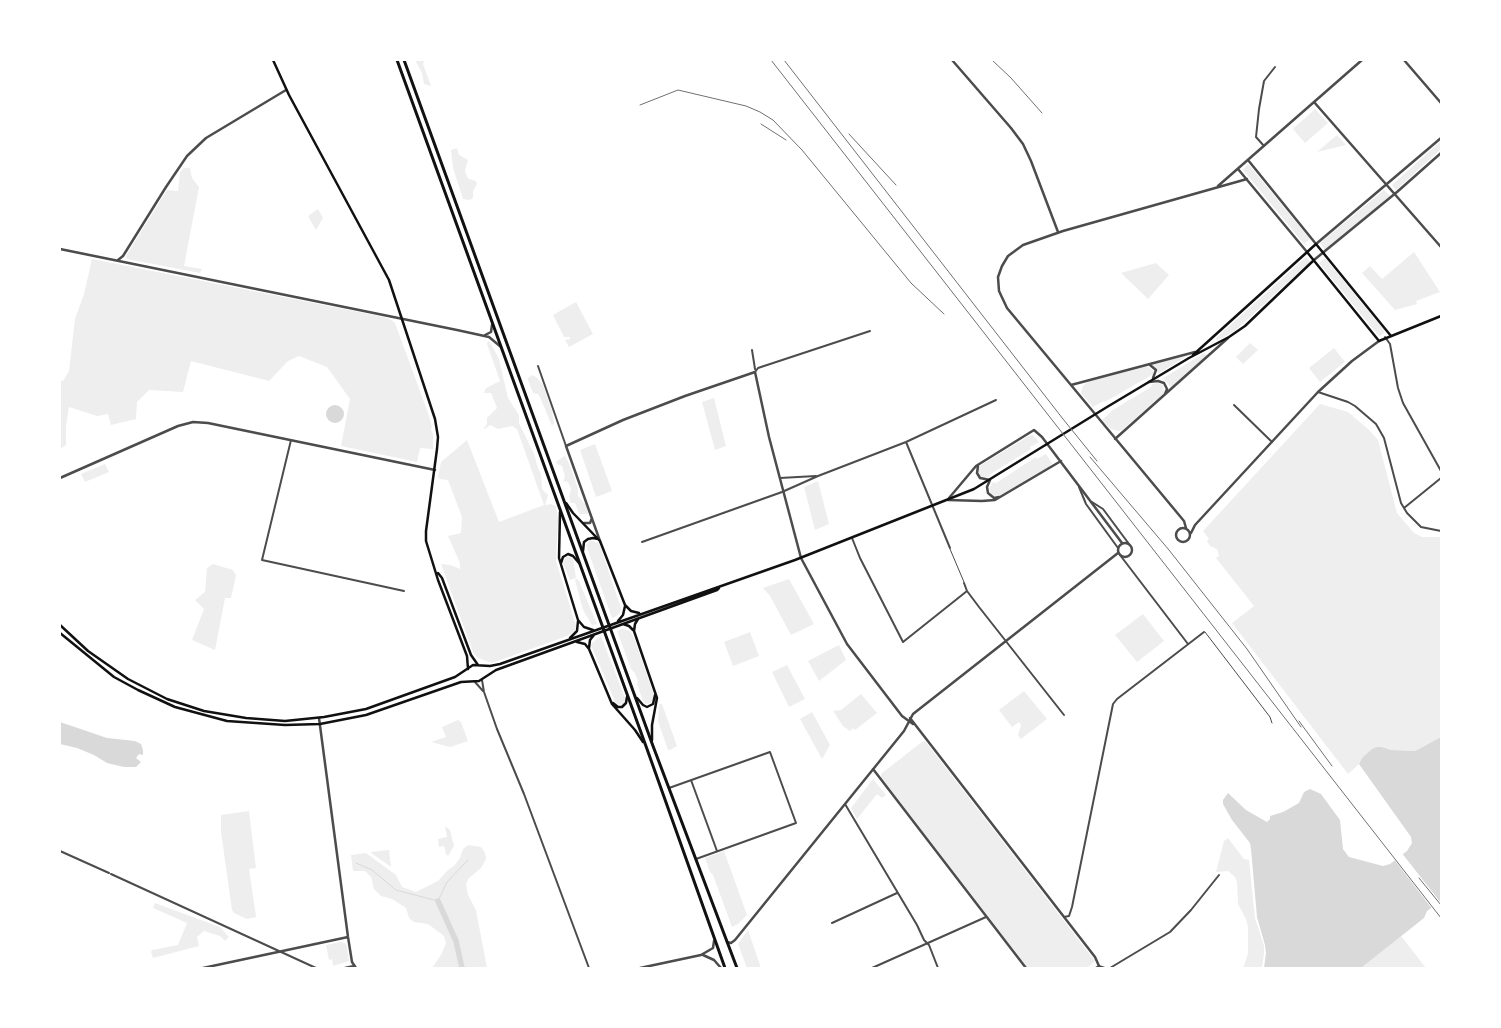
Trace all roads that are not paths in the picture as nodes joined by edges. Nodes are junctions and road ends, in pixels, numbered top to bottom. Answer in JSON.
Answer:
{"nodes":[{"id":1,"x":274,"y":60,"type":"edge"},
{"id":2,"x":397,"y":60,"type":"edge"},
{"id":3,"x":404,"y":60,"type":"edge"},
{"id":4,"x":952,"y":60,"type":"edge"},
{"id":5,"x":1362,"y":60,"type":"edge"},
{"id":6,"x":1404,"y":60,"type":"edge"},
{"id":7,"x":1275,"y":67,"type":"dead end"},
{"id":8,"x":286,"y":90,"type":"junction"},
{"id":9,"x":1314,"y":102,"type":"junction"},
{"id":10,"x":1441,"y":103,"type":"edge"},
{"id":11,"x":1441,"y":138,"type":"edge"},
{"id":12,"x":1264,"y":146,"type":"junction"},
{"id":13,"x":1441,"y":153,"type":"edge"},
{"id":14,"x":1248,"y":160,"type":"junction"},
{"id":15,"x":1238,"y":168,"type":"junction"},
{"id":16,"x":1247,"y":179,"type":"junction"},
{"id":17,"x":1387,"y":185,"type":"junction"},
{"id":18,"x":1217,"y":188,"type":"junction"},
{"id":19,"x":1394,"y":194,"type":"junction"},
{"id":20,"x":1058,"y":232,"type":"junction"},
{"id":21,"x":1316,"y":244,"type":"junction"},
{"id":22,"x":1441,"y":247,"type":"edge"},
{"id":23,"x":60,"y":249,"type":"edge"},
{"id":24,"x":1307,"y":252,"type":"junction"},
{"id":25,"x":1323,"y":253,"type":"junction"},
{"id":26,"x":118,"y":260,"type":"junction"},
{"id":27,"x":1314,"y":260,"type":"junction"},
{"id":28,"x":491,"y":316,"type":"junction"},
{"id":29,"x":1441,"y":316,"type":"edge"},
{"id":30,"x":401,"y":317,"type":"junction"},
{"id":31,"x":870,"y":331,"type":"dead end"},
{"id":32,"x":484,"y":336,"type":"junction"},
{"id":33,"x":1390,"y":336,"type":"junction"},
{"id":34,"x":1229,"y":337,"type":"junction"},
{"id":35,"x":1386,"y":337,"type":"junction"},
{"id":36,"x":1379,"y":340,"type":"junction"},
{"id":37,"x":502,"y":348,"type":"junction"},
{"id":38,"x":752,"y":350,"type":"dead end"},
{"id":39,"x":1197,"y":352,"type":"junction"},
{"id":40,"x":1189,"y":358,"type":"junction"},
{"id":41,"x":1149,"y":364,"type":"junction"},
{"id":42,"x":538,"y":366,"type":"dead end"},
{"id":43,"x":755,"y":372,"type":"junction"},
{"id":44,"x":1148,"y":383,"type":"junction"},
{"id":45,"x":1071,"y":384,"type":"junction"},
{"id":46,"x":1318,"y":392,"type":"junction"},
{"id":47,"x":1163,"y":397,"type":"junction"},
{"id":48,"x":996,"y":400,"type":"dead end"},
{"id":49,"x":1234,"y":405,"type":"dead end"},
{"id":50,"x":1116,"y":439,"type":"junction"},
{"id":51,"x":291,"y":440,"type":"junction"},
{"id":52,"x":906,"y":442,"type":"junction"},
{"id":53,"x":1272,"y":442,"type":"junction"},
{"id":54,"x":566,"y":446,"type":"junction"},
{"id":55,"x":1061,"y":461,"type":"junction"},
{"id":56,"x":979,"y":465,"type":"junction"},
{"id":57,"x":435,"y":470,"type":"junction"},
{"id":58,"x":1441,"y":471,"type":"edge"},
{"id":59,"x":818,"y":476,"type":"junction"},
{"id":60,"x":60,"y":478,"type":"edge"},
{"id":61,"x":779,"y":478,"type":"junction"},
{"id":62,"x":1441,"y":478,"type":"edge"},
{"id":63,"x":990,"y":480,"type":"junction"},
{"id":64,"x":1078,"y":485,"type":"junction"},
{"id":65,"x":782,"y":492,"type":"junction"},
{"id":66,"x":1000,"y":497,"type":"junction"},
{"id":67,"x":564,"y":500,"type":"junction"},
{"id":68,"x":947,"y":500,"type":"junction"},
{"id":69,"x":1090,"y":501,"type":"junction"},
{"id":70,"x":932,"y":506,"type":"junction"},
{"id":71,"x":560,"y":508,"type":"junction"},
{"id":72,"x":1404,"y":508,"type":"junction"},
{"id":73,"x":592,"y":517,"type":"junction"},
{"id":74,"x":584,"y":523,"type":"junction"},
{"id":75,"x":1195,"y":525,"type":"junction"},
{"id":76,"x":1187,"y":528,"type":"junction"},
{"id":77,"x":596,"y":530,"type":"junction"},
{"id":78,"x":1441,"y":531,"type":"edge"},
{"id":79,"x":1192,"y":532,"type":"junction"},
{"id":80,"x":596,"y":535,"type":"junction"},
{"id":81,"x":592,"y":538,"type":"junction"},
{"id":82,"x":852,"y":538,"type":"junction"},
{"id":83,"x":600,"y":541,"type":"junction"},
{"id":84,"x":642,"y":542,"type":"dead end"},
{"id":85,"x":1122,"y":543,"type":"junction"},
{"id":86,"x":1129,"y":544,"type":"junction"},
{"id":87,"x":950,"y":548,"type":"joint"},
{"id":88,"x":1118,"y":548,"type":"junction"},
{"id":89,"x":583,"y":554,"type":"junction"},
{"id":90,"x":1119,"y":554,"type":"junction"},
{"id":91,"x":801,"y":558,"type":"junction"},
{"id":92,"x":561,"y":564,"type":"junction"},
{"id":93,"x":581,"y":567,"type":"junction"},
{"id":94,"x":437,"y":572,"type":"junction"},
{"id":95,"x":964,"y":583,"type":"joint"},
{"id":96,"x":720,"y":587,"type":"junction"},
{"id":97,"x":404,"y":591,"type":"dead end"},
{"id":98,"x":967,"y":591,"type":"junction"},
{"id":99,"x":625,"y":605,"type":"junction"},
{"id":100,"x":641,"y":613,"type":"junction"},
{"id":101,"x":639,"y":618,"type":"junction"},
{"id":102,"x":578,"y":620,"type":"junction"},
{"id":103,"x":616,"y":622,"type":"junction"},
{"id":104,"x":621,"y":624,"type":"junction"},
{"id":105,"x":60,"y":625,"type":"edge"},
{"id":106,"x":634,"y":631,"type":"junction"},
{"id":107,"x":596,"y":632,"type":"junction"},
{"id":108,"x":1204,"y":632,"type":"joint"},
{"id":109,"x":60,"y":633,"type":"edge"},
{"id":110,"x":568,"y":639,"type":"junction"},
{"id":111,"x":1006,"y":640,"type":"junction"},
{"id":112,"x":573,"y":642,"type":"junction"},
{"id":113,"x":1188,"y":644,"type":"junction"},
{"id":114,"x":589,"y":649,"type":"junction"},
{"id":115,"x":479,"y":665,"type":"junction"},
{"id":116,"x":468,"y":669,"type":"junction"},
{"id":117,"x":483,"y":678,"type":"junction"},
{"id":118,"x":471,"y":680,"type":"junction"},
{"id":119,"x":475,"y":682,"type":"junction"},
{"id":120,"x":655,"y":691,"type":"junction"},
{"id":121,"x":484,"y":692,"type":"junction"},
{"id":122,"x":627,"y":694,"type":"junction"},
{"id":123,"x":635,"y":695,"type":"junction"},
{"id":124,"x":610,"y":700,"type":"junction"},
{"id":125,"x":1064,"y":714,"type":"dead end"},
{"id":126,"x":319,"y":718,"type":"junction"},
{"id":127,"x":910,"y":719,"type":"junction"},
{"id":128,"x":1272,"y":723,"type":"dead end"},
{"id":129,"x":320,"y":724,"type":"junction"},
{"id":130,"x":653,"y":746,"type":"junction"},
{"id":131,"x":647,"y":749,"type":"junction"},
{"id":132,"x":874,"y":768,"type":"junction"},
{"id":133,"x":691,"y":780,"type":"junction"},
{"id":134,"x":669,"y":788,"type":"junction"},
{"id":135,"x":845,"y":804,"type":"junction"},
{"id":136,"x":60,"y":851,"type":"edge"},
{"id":137,"x":718,"y":852,"type":"junction"},
{"id":138,"x":696,"y":859,"type":"junction"},
{"id":139,"x":1219,"y":875,"type":"dead end"},
{"id":140,"x":897,"y":893,"type":"junction"},
{"id":141,"x":987,"y":917,"type":"junction"},
{"id":142,"x":1064,"y":918,"type":"junction"},
{"id":143,"x":832,"y":923,"type":"dead end"},
{"id":144,"x":348,"y":937,"type":"junction"},
{"id":145,"x":714,"y":937,"type":"junction"},
{"id":146,"x":727,"y":942,"type":"junction"},
{"id":147,"x":927,"y":944,"type":"junction"},
{"id":148,"x":269,"y":947,"type":"junction"},
{"id":149,"x":279,"y":952,"type":"junction"},
{"id":150,"x":701,"y":955,"type":"junction"},
{"id":151,"x":263,"y":956,"type":"junction"},
{"id":152,"x":355,"y":967,"type":"edge"},
{"id":153,"x":1097,"y":967,"type":"edge"},
{"id":154,"x":203,"y":968,"type":"edge"},
{"id":155,"x":316,"y":968,"type":"edge"},
{"id":156,"x":345,"y":968,"type":"edge"},
{"id":157,"x":589,"y":968,"type":"edge"},
{"id":158,"x":640,"y":968,"type":"edge"},
{"id":159,"x":723,"y":968,"type":"edge"},
{"id":160,"x":737,"y":968,"type":"edge"},
{"id":161,"x":872,"y":968,"type":"edge"},
{"id":162,"x":938,"y":968,"type":"edge"},
{"id":163,"x":1026,"y":968,"type":"edge"},
{"id":164,"x":1105,"y":968,"type":"edge"},
{"id":165,"x":1110,"y":968,"type":"edge"}],
"edges":[{"from":1,"to":8,"type":"main road"},
{"from":2,"to":28,"type":"highway"},
{"from":3,"to":67,"type":"highway"},
{"from":4,"to":20,"type":"street"},
{"from":5,"to":9,"type":"street"},
{"from":6,"to":10,"type":"street"},
{"from":7,"to":12,"type":"street"},
{"from":8,"to":26,"type":"street"},
{"from":8,"to":30,"type":"main road"},
{"from":9,"to":12,"type":"street"},
{"from":9,"to":17,"type":"street"},
{"from":11,"to":17,"type":"street"},
{"from":12,"to":14,"type":"street"},
{"from":13,"to":19,"type":"street"},
{"from":14,"to":15,"type":"street"},
{"from":14,"to":21,"type":"street"},
{"from":15,"to":16,"type":"street"},
{"from":15,"to":18,"type":"street"},
{"from":16,"to":18,"type":"street"},
{"from":16,"to":24,"type":"street"},
{"from":17,"to":19,"type":"street"},
{"from":17,"to":21,"type":"street"},
{"from":18,"to":20,"type":"street"},
{"from":19,"to":22,"type":"street"},
{"from":19,"to":25,"type":"street"},
{"from":20,"to":45,"type":"street"},
{"from":21,"to":24,"type":"main road"},
{"from":21,"to":25,"type":"main road"},
{"from":23,"to":26,"type":"street"},
{"from":24,"to":27,"type":"main road"},
{"from":24,"to":39,"type":"main road"},
{"from":25,"to":27,"type":"street"},
{"from":25,"to":33,"type":"main road"},
{"from":26,"to":30,"type":"street"},
{"from":27,"to":34,"type":"main road"},
{"from":27,"to":36,"type":"main road"},
{"from":28,"to":32,"type":"street"},
{"from":28,"to":37,"type":"highway"},
{"from":29,"to":33,"type":"main road"},
{"from":30,"to":32,"type":"street"},
{"from":30,"to":57,"type":"main road"},
{"from":31,"to":43,"type":"street"},
{"from":32,"to":37,"type":"street"},
{"from":33,"to":35,"type":"main road"},
{"from":34,"to":40,"type":"main road"},
{"from":34,"to":47,"type":"street"},
{"from":35,"to":36,"type":"main road"},
{"from":35,"to":58,"type":"street"},
{"from":36,"to":46,"type":"street"},
{"from":37,"to":71,"type":"highway"},
{"from":38,"to":43,"type":"street"},
{"from":39,"to":40,"type":"main road"},
{"from":39,"to":41,"type":"street"},
{"from":40,"to":44,"type":"main road"},
{"from":41,"to":44,"type":"street"},
{"from":41,"to":45,"type":"street"},
{"from":42,"to":54,"type":"street"},
{"from":43,"to":54,"type":"street"},
{"from":43,"to":61,"type":"street"},
{"from":44,"to":47,"type":"street"},
{"from":44,"to":63,"type":"main road"},
{"from":45,"to":50,"type":"street"},
{"from":46,"to":53,"type":"street"},
{"from":46,"to":72,"type":"street"},
{"from":47,"to":50,"type":"street"},
{"from":48,"to":52,"type":"street"},
{"from":49,"to":53,"type":"street"},
{"from":50,"to":76,"type":"street"},
{"from":51,"to":57,"type":"street"},
{"from":51,"to":60,"type":"street"},
{"from":51,"to":97,"type":"street"},
{"from":52,"to":59,"type":"street"},
{"from":52,"to":70,"type":"street"},
{"from":53,"to":75,"type":"street"},
{"from":54,"to":73,"type":"street"},
{"from":55,"to":56,"type":"street"},
{"from":55,"to":64,"type":"street"},
{"from":55,"to":66,"type":"street"},
{"from":56,"to":63,"type":"street"},
{"from":56,"to":68,"type":"street"},
{"from":57,"to":94,"type":"main road"},
{"from":59,"to":61,"type":"street"},
{"from":59,"to":65,"type":"street"},
{"from":61,"to":65,"type":"street"},
{"from":62,"to":72,"type":"street"},
{"from":63,"to":66,"type":"street"},
{"from":63,"to":68,"type":"main road"},
{"from":64,"to":69,"type":"street"},
{"from":64,"to":88,"type":"street"},
{"from":65,"to":84,"type":"street"},
{"from":65,"to":91,"type":"street"},
{"from":66,"to":68,"type":"street"},
{"from":67,"to":74,"type":"main road"},
{"from":67,"to":89,"type":"highway"},
{"from":68,"to":70,"type":"main road"},
{"from":69,"to":85,"type":"street"},
{"from":69,"to":86,"type":"street"},
{"from":70,"to":82,"type":"main road"},
{"from":70,"to":87,"type":"street"},
{"from":71,"to":92,"type":"main road"},
{"from":71,"to":93,"type":"highway"},
{"from":72,"to":78,"type":"street"},
{"from":73,"to":74,"type":"street"},
{"from":73,"to":77,"type":"street"},
{"from":74,"to":80,"type":"main road"},
{"from":75,"to":76,"type":"street"},
{"from":75,"to":79,"type":"street"},
{"from":76,"to":79,"type":"street"},
{"from":76,"to":79,"type":"street"},
{"from":77,"to":80,"type":"street"},
{"from":77,"to":83,"type":"street"},
{"from":80,"to":81,"type":"street"},
{"from":80,"to":83,"type":"main road"},
{"from":81,"to":83,"type":"main road"},
{"from":81,"to":89,"type":"main road"},
{"from":82,"to":91,"type":"main road"},
{"from":82,"to":98,"type":"street"},
{"from":83,"to":99,"type":"main road"},
{"from":85,"to":86,"type":"street"},
{"from":85,"to":88,"type":"street"},
{"from":86,"to":90,"type":"street"},
{"from":87,"to":95,"type":"lane"},
{"from":88,"to":90,"type":"street"},
{"from":89,"to":123,"type":"highway"},
{"from":90,"to":111,"type":"street"},
{"from":90,"to":113,"type":"street"},
{"from":91,"to":96,"type":"main road"},
{"from":91,"to":127,"type":"street"},
{"from":92,"to":93,"type":"main road"},
{"from":92,"to":102,"type":"main road"},
{"from":93,"to":122,"type":"highway"},
{"from":94,"to":115,"type":"main road"},
{"from":94,"to":116,"type":"main road"},
{"from":95,"to":98,"type":"street"},
{"from":96,"to":100,"type":"main road"},
{"from":96,"to":101,"type":"main road"},
{"from":98,"to":111,"type":"street"},
{"from":99,"to":100,"type":"main road"},
{"from":99,"to":103,"type":"main road"},
{"from":100,"to":103,"type":"main road"},
{"from":101,"to":104,"type":"main road"},
{"from":101,"to":106,"type":"main road"},
{"from":102,"to":107,"type":"main road"},
{"from":102,"to":110,"type":"main road"},
{"from":103,"to":107,"type":"main road"},
{"from":104,"to":106,"type":"main road"},
{"from":104,"to":107,"type":"main road"},
{"from":105,"to":126,"type":"main road"},
{"from":106,"to":120,"type":"main road"},
{"from":107,"to":110,"type":"main road"},
{"from":107,"to":112,"type":"main road"},
{"from":107,"to":114,"type":"main road"},
{"from":108,"to":113,"type":"street"},
{"from":108,"to":128,"type":"lane"},
{"from":109,"to":129,"type":"main road"},
{"from":110,"to":115,"type":"main road"},
{"from":111,"to":125,"type":"street"},
{"from":111,"to":127,"type":"street"},
{"from":112,"to":114,"type":"main road"},
{"from":112,"to":117,"type":"main road"},
{"from":113,"to":142,"type":"street"},
{"from":114,"to":124,"type":"main road"},
{"from":115,"to":116,"type":"main road"},
{"from":115,"to":117,"type":"main road"},
{"from":116,"to":118,"type":"main road"},
{"from":116,"to":126,"type":"main road"},
{"from":117,"to":119,"type":"main road"},
{"from":117,"to":121,"type":"street"},
{"from":118,"to":119,"type":"main road"},
{"from":118,"to":129,"type":"main road"},
{"from":119,"to":121,"type":"street"},
{"from":120,"to":123,"type":"main road"},
{"from":120,"to":130,"type":"main road"},
{"from":121,"to":157,"type":"street"},
{"from":122,"to":124,"type":"main road"},
{"from":122,"to":131,"type":"highway"},
{"from":123,"to":130,"type":"highway"},
{"from":124,"to":131,"type":"main road"},
{"from":126,"to":129,"type":"street"},
{"from":127,"to":132,"type":"street"},
{"from":127,"to":142,"type":"street"},
{"from":129,"to":144,"type":"street"},
{"from":130,"to":134,"type":"highway"},
{"from":131,"to":145,"type":"highway"},
{"from":132,"to":135,"type":"street"},
{"from":132,"to":141,"type":"street"},
{"from":133,"to":134,"type":"street"},
{"from":133,"to":137,"type":"street"},
{"from":133,"to":137,"type":"street"},
{"from":134,"to":138,"type":"highway"},
{"from":135,"to":140,"type":"street"},
{"from":135,"to":146,"type":"street"},
{"from":136,"to":148,"type":"street"},
{"from":137,"to":138,"type":"street"},
{"from":138,"to":146,"type":"highway"},
{"from":139,"to":165,"type":"street"},
{"from":140,"to":143,"type":"street"},
{"from":140,"to":147,"type":"street"},
{"from":141,"to":147,"type":"street"},
{"from":141,"to":163,"type":"street"},
{"from":142,"to":153,"type":"street"},
{"from":144,"to":149,"type":"street"},
{"from":144,"to":152,"type":"street"},
{"from":145,"to":150,"type":"street"},
{"from":145,"to":159,"type":"highway"},
{"from":146,"to":160,"type":"highway"},
{"from":147,"to":161,"type":"street"},
{"from":147,"to":162,"type":"street"},
{"from":148,"to":149,"type":"street"},
{"from":148,"to":151,"type":"street"},
{"from":149,"to":151,"type":"street"},
{"from":149,"to":155,"type":"street"},
{"from":150,"to":158,"type":"street"},
{"from":150,"to":159,"type":"street"},
{"from":151,"to":154,"type":"street"},
{"from":152,"to":156,"type":"street"},
{"from":153,"to":164,"type":"street"}]}
